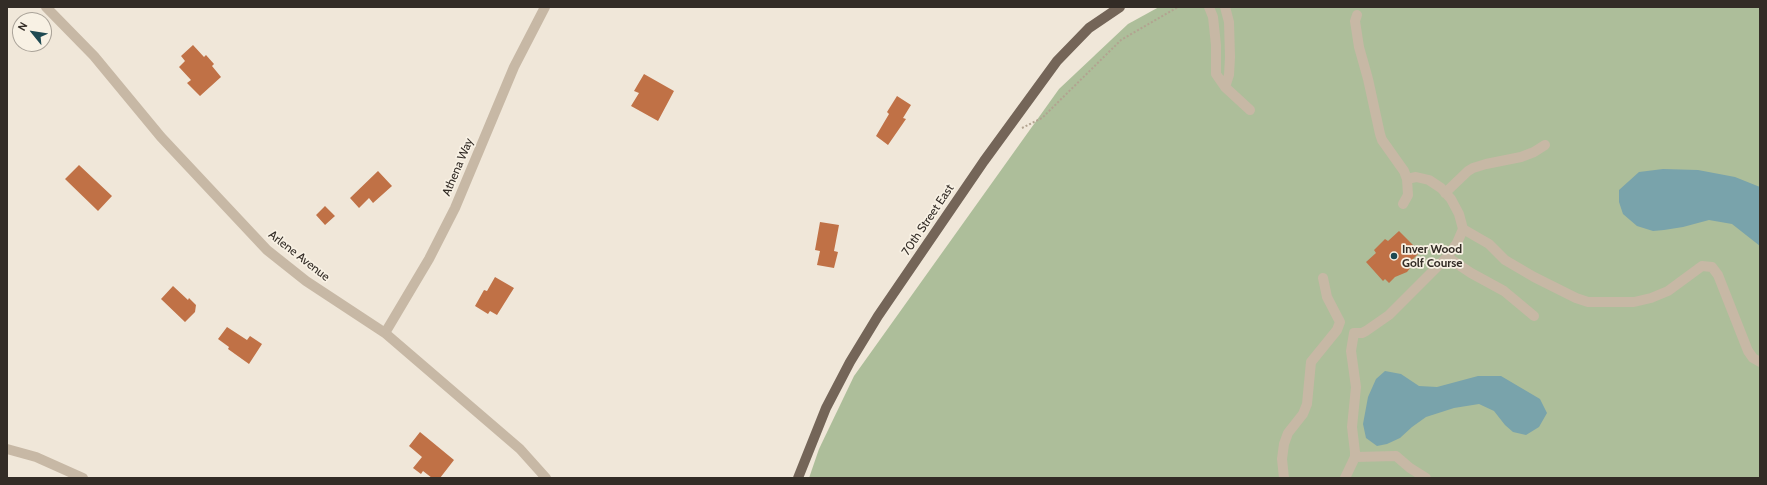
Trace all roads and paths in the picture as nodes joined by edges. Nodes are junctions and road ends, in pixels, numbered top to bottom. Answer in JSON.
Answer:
{"nodes":[{"id":1,"x":46,"y":7,"type":"edge"},
{"id":2,"x":546,"y":7,"type":"edge"},
{"id":3,"x":1120,"y":7,"type":"edge"},
{"id":4,"x":1178,"y":7,"type":"edge"},
{"id":5,"x":1209,"y":7,"type":"edge"},
{"id":6,"x":1225,"y":7,"type":"edge"},
{"id":7,"x":1356,"y":15,"type":"dead end"},
{"id":8,"x":1225,"y":86,"type":"junction"},
{"id":9,"x":1250,"y":110,"type":"dead end"},
{"id":10,"x":1017,"y":131,"type":"dead end"},
{"id":11,"x":1545,"y":145,"type":"dead end"},
{"id":12,"x":1407,"y":179,"type":"junction"},
{"id":13,"x":1445,"y":193,"type":"junction"},
{"id":14,"x":1403,"y":204,"type":"dead end"},
{"id":15,"x":1463,"y":229,"type":"junction"},
{"id":16,"x":1447,"y":257,"type":"junction"},
{"id":17,"x":1323,"y":278,"type":"dead end"},
{"id":18,"x":1534,"y":316,"type":"dead end"},
{"id":19,"x":1340,"y":322,"type":"junction"},
{"id":20,"x":385,"y":333,"type":"junction"},
{"id":21,"x":1354,"y":333,"type":"junction"},
{"id":22,"x":1760,"y":362,"type":"edge"},
{"id":23,"x":7,"y":449,"type":"edge"},
{"id":24,"x":1354,"y":457,"type":"junction"},
{"id":25,"x":83,"y":478,"type":"edge"},
{"id":26,"x":546,"y":478,"type":"edge"},
{"id":27,"x":798,"y":478,"type":"edge"},
{"id":28,"x":1284,"y":478,"type":"edge"},
{"id":29,"x":1345,"y":478,"type":"edge"},
{"id":30,"x":1426,"y":478,"type":"edge"}],
"edges":[{"from":1,"to":20,"type":"street","name":"Arlene Avenue"},
{"from":2,"to":20,"type":"street","name":"Athena Way"},
{"from":3,"to":27,"type":"main road","name":"70th Street East"},
{"from":4,"to":10,"type":"path"},
{"from":5,"to":8,"type":"street"},
{"from":6,"to":8,"type":"street"},
{"from":7,"to":12,"type":"street"},
{"from":8,"to":9,"type":"street"},
{"from":11,"to":13,"type":"street"},
{"from":12,"to":13,"type":"street"},
{"from":12,"to":14,"type":"street"},
{"from":13,"to":15,"type":"street"},
{"from":15,"to":16,"type":"street"},
{"from":15,"to":22,"type":"street"},
{"from":16,"to":18,"type":"street"},
{"from":16,"to":21,"type":"street"},
{"from":17,"to":19,"type":"street"},
{"from":19,"to":21,"type":"street"},
{"from":19,"to":28,"type":"street"},
{"from":20,"to":26,"type":"street","name":"Arlene Avenue"},
{"from":21,"to":24,"type":"street"},
{"from":23,"to":25,"type":"street"},
{"from":24,"to":29,"type":"street"},
{"from":24,"to":30,"type":"street"}]}
